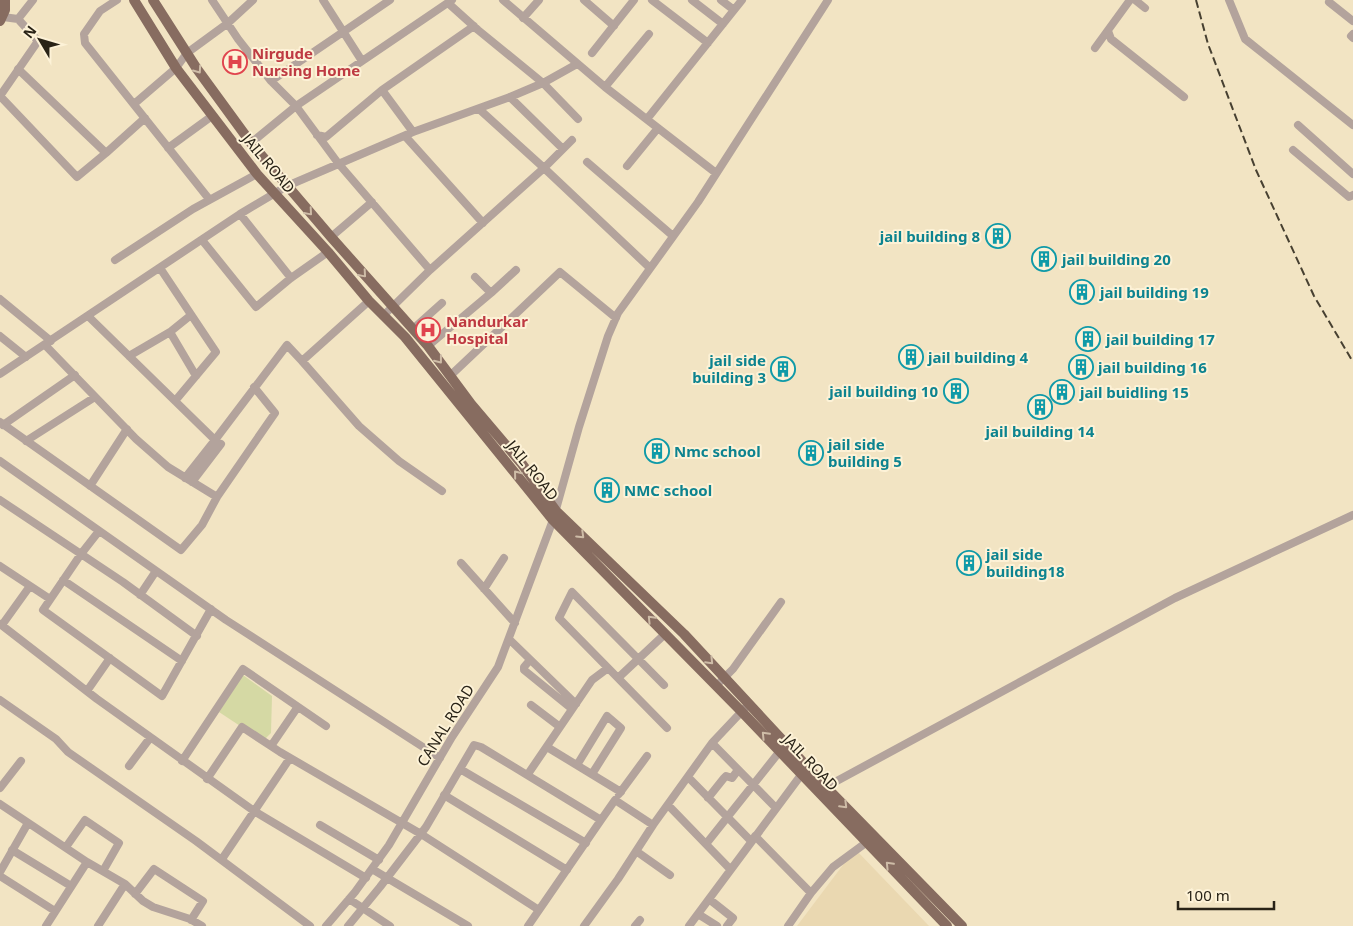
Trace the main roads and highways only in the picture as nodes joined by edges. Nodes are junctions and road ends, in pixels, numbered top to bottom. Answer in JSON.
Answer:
{"nodes":[{"id":1,"x":5,"y":0,"type":"edge"},
{"id":2,"x":134,"y":0,"type":"edge"},
{"id":3,"x":153,"y":0,"type":"edge"},
{"id":4,"x":2,"y":19,"type":"edge"},
{"id":5,"x":555,"y":515,"type":"junction"},
{"id":6,"x":805,"y":770,"type":"junction"},
{"id":7,"x":822,"y":789,"type":"junction"},
{"id":8,"x":918,"y":880,"type":"junction"},
{"id":9,"x":909,"y":886,"type":"junction"},
{"id":10,"x":947,"y":926,"type":"edge"},
{"id":11,"x":962,"y":926,"type":"edge"}],
"edges":[{"from":1,"to":4,"type":"main road"},
{"from":5,"to":2,"type":"main road","name":"JAIL ROAD","one_way":true},
{"from":3,"to":5,"type":"main road","one_way":true},
{"from":6,"to":5,"type":"main road","name":"JAIL ROAD","one_way":true},
{"from":5,"to":6,"type":"main road","one_way":true},
{"from":6,"to":7,"type":"main road","name":"JAIL ROAD"},
{"from":7,"to":8,"type":"main road","one_way":true},
{"from":9,"to":7,"type":"main road","name":"JAIL ROAD","one_way":true},
{"from":8,"to":9,"type":"main road"},
{"from":8,"to":11,"type":"main road"},
{"from":9,"to":10,"type":"main road","name":"JAIL ROAD"}]}
